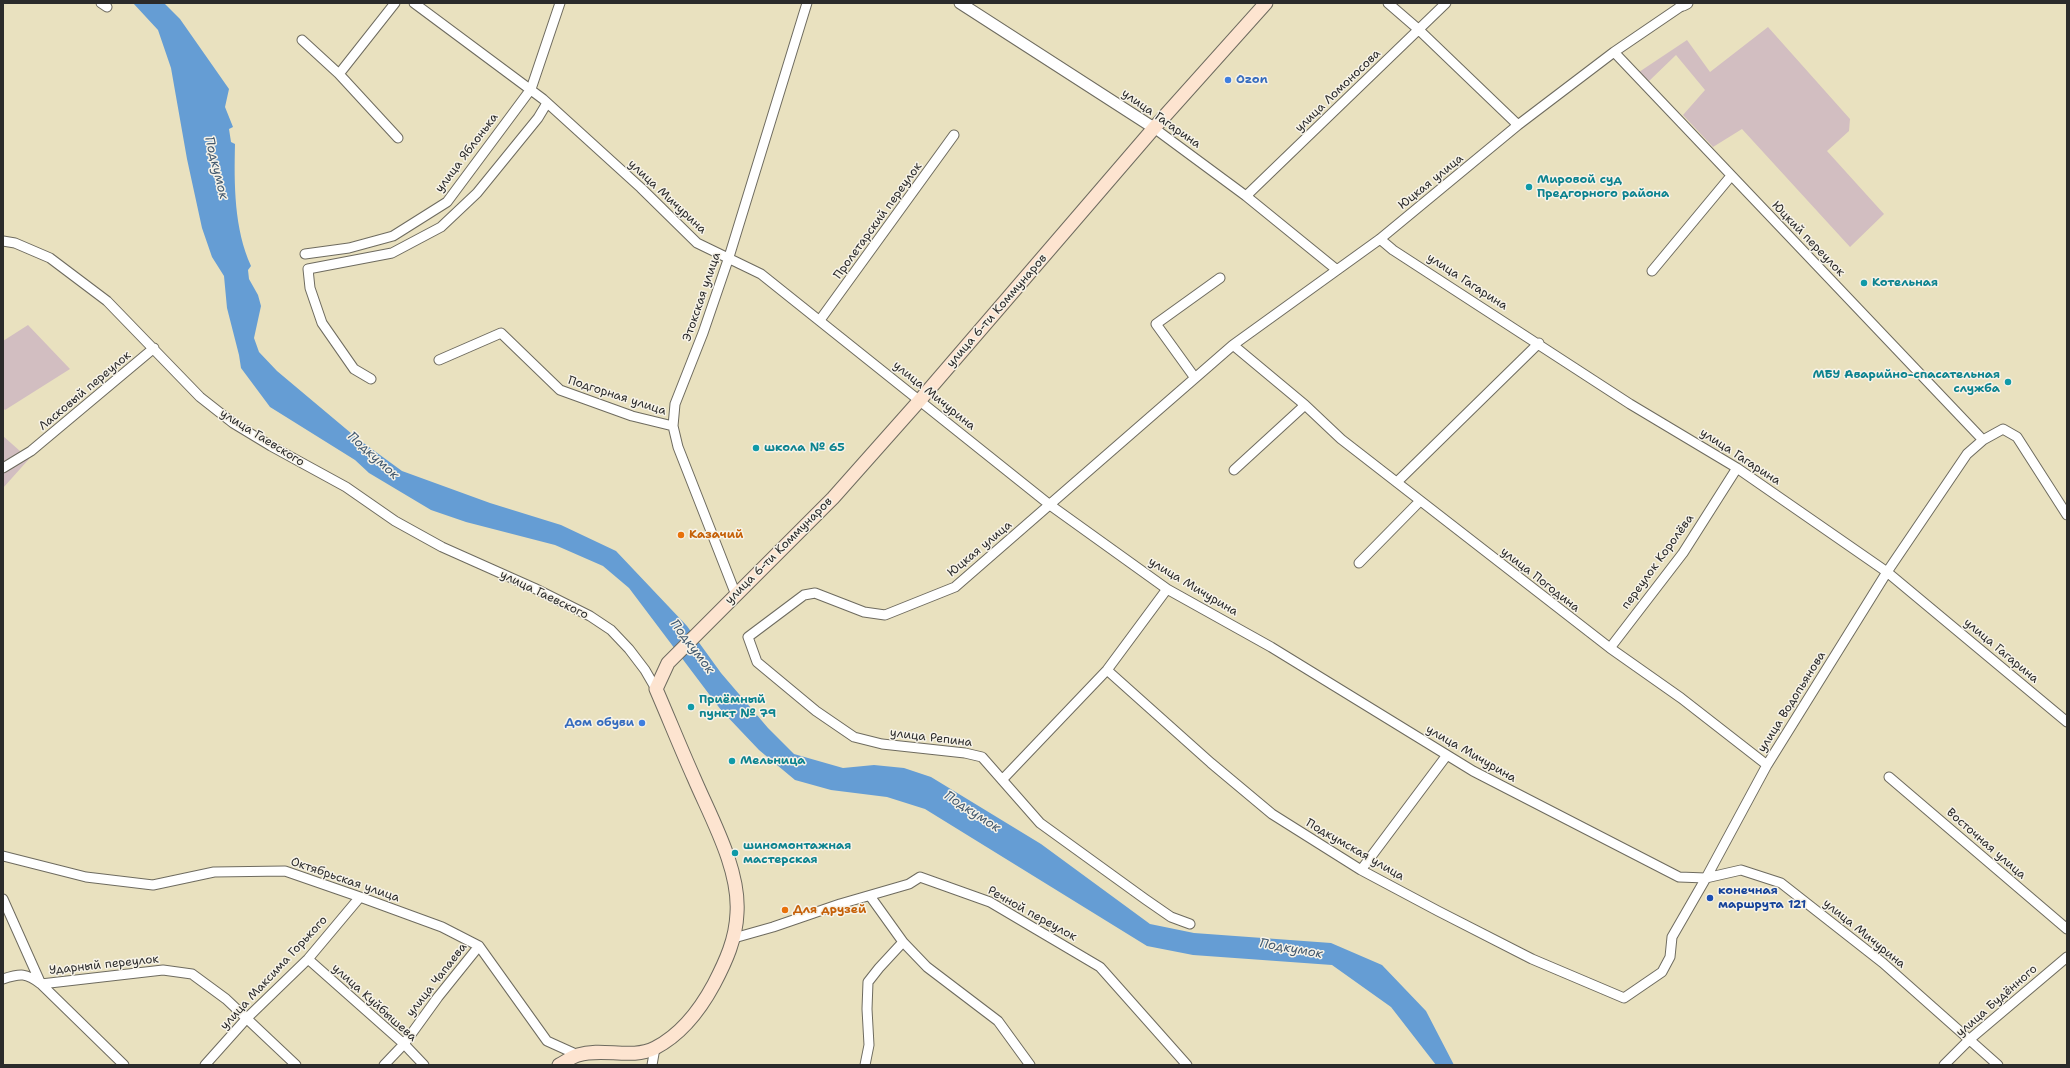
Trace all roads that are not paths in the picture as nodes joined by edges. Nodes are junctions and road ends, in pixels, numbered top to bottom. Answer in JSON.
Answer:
{"nodes":[{"id":1,"x":395,"y":3,"type":"edge"},
{"id":2,"x":414,"y":3,"type":"edge"},
{"id":3,"x":560,"y":3,"type":"edge"},
{"id":4,"x":807,"y":3,"type":"edge"},
{"id":5,"x":960,"y":3,"type":"edge"},
{"id":6,"x":1266,"y":3,"type":"edge"},
{"id":7,"x":1388,"y":3,"type":"edge"},
{"id":8,"x":1446,"y":3,"type":"edge"},
{"id":9,"x":1684,"y":4,"type":"edge"},
{"id":10,"x":1418,"y":29,"type":"junction"},
{"id":11,"x":302,"y":40,"type":"dead end"},
{"id":12,"x":1614,"y":52,"type":"junction"},
{"id":13,"x":339,"y":74,"type":"junction"},
{"id":14,"x":531,"y":89,"type":"junction"},
{"id":15,"x":547,"y":103,"type":"junction"},
{"id":16,"x":1518,"y":125,"type":"junction"},
{"id":17,"x":1154,"y":128,"type":"junction"},
{"id":18,"x":954,"y":135,"type":"dead end"},
{"id":19,"x":398,"y":138,"type":"dead end"},
{"id":20,"x":1731,"y":176,"type":"junction"},
{"id":21,"x":1246,"y":196,"type":"junction"},
{"id":22,"x":1380,"y":239,"type":"junction"},
{"id":23,"x":3,"y":241,"type":"edge"},
{"id":24,"x":305,"y":254,"type":"dead end"},
{"id":25,"x":729,"y":257,"type":"junction"},
{"id":26,"x":1337,"y":270,"type":"junction"},
{"id":27,"x":1652,"y":272,"type":"dead end"},
{"id":28,"x":1220,"y":278,"type":"dead end"},
{"id":29,"x":820,"y":320,"type":"junction"},
{"id":30,"x":1539,"y":343,"type":"junction"},
{"id":31,"x":1233,"y":346,"type":"junction"},
{"id":32,"x":154,"y":348,"type":"junction"},
{"id":33,"x":439,"y":360,"type":"dead end"},
{"id":34,"x":1195,"y":378,"type":"junction"},
{"id":35,"x":371,"y":379,"type":"dead end"},
{"id":36,"x":920,"y":400,"type":"junction"},
{"id":37,"x":1305,"y":405,"type":"junction"},
{"id":38,"x":673,"y":426,"type":"junction"},
{"id":39,"x":1983,"y":440,"type":"junction"},
{"id":40,"x":3,"y":468,"type":"edge"},
{"id":41,"x":1737,"y":468,"type":"junction"},
{"id":42,"x":1234,"y":470,"type":"dead end"},
{"id":43,"x":1397,"y":482,"type":"junction"},
{"id":44,"x":1420,"y":501,"type":"junction"},
{"id":45,"x":1050,"y":505,"type":"junction"},
{"id":46,"x":2067,"y":514,"type":"edge"},
{"id":47,"x":1359,"y":563,"type":"dead end"},
{"id":48,"x":1887,"y":572,"type":"junction"},
{"id":49,"x":1167,"y":589,"type":"junction"},
{"id":50,"x":736,"y":595,"type":"junction"},
{"id":51,"x":748,"y":637,"type":"joint"},
{"id":52,"x":1610,"y":648,"type":"junction"},
{"id":53,"x":1107,"y":670,"type":"junction"},
{"id":54,"x":656,"y":689,"type":"junction"},
{"id":55,"x":2067,"y":722,"type":"edge"},
{"id":56,"x":1447,"y":755,"type":"junction"},
{"id":57,"x":1768,"y":765,"type":"junction"},
{"id":58,"x":1889,"y":777,"type":"dead end"},
{"id":59,"x":1002,"y":780,"type":"junction"},
{"id":60,"x":3,"y":856,"type":"edge"},
{"id":61,"x":1361,"y":870,"type":"junction"},
{"id":62,"x":1706,"y":878,"type":"junction"},
{"id":63,"x":870,"y":896,"type":"junction"},
{"id":64,"x":360,"y":897,"type":"junction"},
{"id":65,"x":3,"y":899,"type":"edge"},
{"id":66,"x":1190,"y":924,"type":"dead end"},
{"id":67,"x":2067,"y":929,"type":"edge"},
{"id":68,"x":734,"y":938,"type":"junction"},
{"id":69,"x":903,"y":942,"type":"junction"},
{"id":70,"x":479,"y":946,"type":"junction"},
{"id":71,"x":2067,"y":957,"type":"edge"},
{"id":72,"x":308,"y":959,"type":"junction"},
{"id":73,"x":3,"y":979,"type":"edge"},
{"id":74,"x":41,"y":984,"type":"junction"},
{"id":75,"x":1624,"y":998,"type":"joint"},
{"id":76,"x":247,"y":1018,"type":"junction"},
{"id":77,"x":1970,"y":1040,"type":"junction"},
{"id":78,"x":404,"y":1044,"type":"junction"},
{"id":79,"x":655,"y":1048,"type":"junction"},
{"id":80,"x":578,"y":1055,"type":"junction"},
{"id":81,"x":124,"y":1065,"type":"edge"},
{"id":82,"x":205,"y":1065,"type":"edge"},
{"id":83,"x":296,"y":1065,"type":"edge"},
{"id":84,"x":384,"y":1065,"type":"edge"},
{"id":85,"x":424,"y":1065,"type":"edge"},
{"id":86,"x":559,"y":1065,"type":"edge"},
{"id":87,"x":652,"y":1065,"type":"edge"},
{"id":88,"x":865,"y":1065,"type":"edge"},
{"id":89,"x":1030,"y":1065,"type":"edge"},
{"id":90,"x":1187,"y":1065,"type":"edge"},
{"id":91,"x":1944,"y":1065,"type":"edge"},
{"id":92,"x":1998,"y":1065,"type":"edge"}],
"edges":[{"from":1,"to":13,"type":"street"},
{"from":2,"to":14,"type":"street","name":"улица Мичурина"},
{"from":3,"to":14,"type":"street","name":"улица Яблонька"},
{"from":4,"to":25,"type":"street","name":"Этокская улица"},
{"from":5,"to":17,"type":"street","name":"улица Гагарина"},
{"from":6,"to":17,"type":"main road","name":"улица 6-ти Коммунаров"},
{"from":7,"to":10,"type":"street"},
{"from":8,"to":10,"type":"street","name":"улица Ломоносова"},
{"from":9,"to":12,"type":"street","name":"Юцкая улица"},
{"from":10,"to":16,"type":"street"},
{"from":10,"to":21,"type":"street","name":"улица Ломоносова"},
{"from":11,"to":13,"type":"street"},
{"from":12,"to":16,"type":"street","name":"Юцкая улица"},
{"from":12,"to":20,"type":"street","name":"Юцкий переулок"},
{"from":13,"to":19,"type":"street"},
{"from":14,"to":15,"type":"street","name":"улица Мичурина"},
{"from":14,"to":24,"type":"street","name":"улица Яблонька"},
{"from":15,"to":25,"type":"street","name":"улица Мичурина"},
{"from":15,"to":35,"type":"street"},
{"from":16,"to":22,"type":"street","name":"Юцкая улица"},
{"from":17,"to":21,"type":"street","name":"улица Гагарина"},
{"from":17,"to":36,"type":"main road","name":"улица 6-ти Коммунаров"},
{"from":18,"to":29,"type":"street","name":"Пролетарский переулок"},
{"from":20,"to":27,"type":"street"},
{"from":20,"to":39,"type":"street","name":"Юцкий переулок"},
{"from":21,"to":26,"type":"street","name":"улица Гагарина"},
{"from":22,"to":26,"type":"street","name":"Юцкая улица"},
{"from":22,"to":30,"type":"street","name":"улица Гагарина"},
{"from":23,"to":32,"type":"street","name":"улица Гаевского"},
{"from":25,"to":29,"type":"street","name":"улица Мичурина"},
{"from":25,"to":38,"type":"street","name":"Этокская улица"},
{"from":26,"to":31,"type":"street","name":"Юцкая улица"},
{"from":28,"to":34,"type":"street"},
{"from":29,"to":36,"type":"street","name":"улица Мичурина"},
{"from":30,"to":41,"type":"street","name":"улица Гагарина"},
{"from":30,"to":43,"type":"street"},
{"from":31,"to":34,"type":"street","name":"Юцкая улица"},
{"from":31,"to":37,"type":"street","name":"улица Погодина"},
{"from":32,"to":40,"type":"street","name":"Ласковый переулок"},
{"from":32,"to":54,"type":"street","name":"улица Гаевского"},
{"from":33,"to":38,"type":"street","name":"Подгорная улица"},
{"from":34,"to":45,"type":"street","name":"Юцкая улица"},
{"from":36,"to":45,"type":"street","name":"улица Мичурина"},
{"from":36,"to":50,"type":"main road","name":"улица 6-ти Коммунаров"},
{"from":37,"to":42,"type":"street"},
{"from":37,"to":43,"type":"street","name":"улица Погодина"},
{"from":38,"to":50,"type":"street","name":"Этокская улица"},
{"from":39,"to":46,"type":"street","name":"улица Водопьянова"},
{"from":39,"to":48,"type":"street","name":"улица Водопьянова"},
{"from":41,"to":48,"type":"street","name":"улица Гагарина"},
{"from":41,"to":52,"type":"street","name":"переулок Королёва"},
{"from":43,"to":44,"type":"street","name":"улица Погодина"},
{"from":44,"to":47,"type":"street"},
{"from":44,"to":52,"type":"street","name":"улица Погодина"},
{"from":45,"to":49,"type":"street","name":"улица Мичурина"},
{"from":45,"to":51,"type":"street","name":"Юцкая улица"},
{"from":48,"to":55,"type":"street","name":"улица Гагарина"},
{"from":48,"to":57,"type":"street","name":"улица Водопьянова"},
{"from":49,"to":53,"type":"street"},
{"from":49,"to":56,"type":"street","name":"улица Мичурина"},
{"from":50,"to":54,"type":"main road","name":"улица 6-ти Коммунаров"},
{"from":51,"to":59,"type":"street","name":"улица Репина"},
{"from":52,"to":57,"type":"street","name":"улица Погодина"},
{"from":53,"to":59,"type":"street"},
{"from":53,"to":61,"type":"street","name":"Подкумская улица"},
{"from":54,"to":68,"type":"main road","name":"улица Гаевского"},
{"from":56,"to":61,"type":"street"},
{"from":56,"to":62,"type":"street","name":"улица Мичурина"},
{"from":57,"to":62,"type":"street","name":"улица Водопьянова"},
{"from":58,"to":67,"type":"street","name":"Восточная улица"},
{"from":59,"to":66,"type":"street","name":"улица Репина"},
{"from":60,"to":64,"type":"street","name":"Октябрьская улица"},
{"from":61,"to":75,"type":"street","name":"Подкумская улица"},
{"from":62,"to":75,"type":"street","name":"улица Водопьянова"},
{"from":62,"to":77,"type":"street","name":"улица Мичурина"},
{"from":63,"to":68,"type":"street","name":"Речной переулок"},
{"from":63,"to":69,"type":"street"},
{"from":63,"to":90,"type":"street","name":"Речной переулок"},
{"from":64,"to":70,"type":"street","name":"Октябрьская улица"},
{"from":64,"to":72,"type":"street","name":"улица Максима Горького"},
{"from":65,"to":74,"type":"street"},
{"from":68,"to":79,"type":"main road","name":"улица Гаевского"},
{"from":69,"to":88,"type":"street"},
{"from":69,"to":89,"type":"street"},
{"from":70,"to":78,"type":"street","name":"улица Чапаева"},
{"from":70,"to":80,"type":"street","name":"Октябрьская улица"},
{"from":71,"to":77,"type":"street","name":"улица Будённого"},
{"from":72,"to":76,"type":"street","name":"улица Максима Горького"},
{"from":72,"to":78,"type":"street","name":"улица Куйбышева"},
{"from":73,"to":74,"type":"street","name":"Ударный переулок"},
{"from":74,"to":76,"type":"street","name":"Ударный переулок"},
{"from":74,"to":81,"type":"street"},
{"from":76,"to":82,"type":"street","name":"улица Максима Горького"},
{"from":76,"to":83,"type":"street","name":"Ударный переулок"},
{"from":77,"to":91,"type":"street","name":"улица Будённого"},
{"from":77,"to":92,"type":"street","name":"улица Мичурина"},
{"from":78,"to":84,"type":"street","name":"улица Чапаева"},
{"from":78,"to":85,"type":"street","name":"улица Куйбышева"},
{"from":79,"to":80,"type":"main road","name":"улица Гаевского"},
{"from":79,"to":87,"type":"street"},
{"from":80,"to":86,"type":"main road","name":"улица Гаевского"}]}
